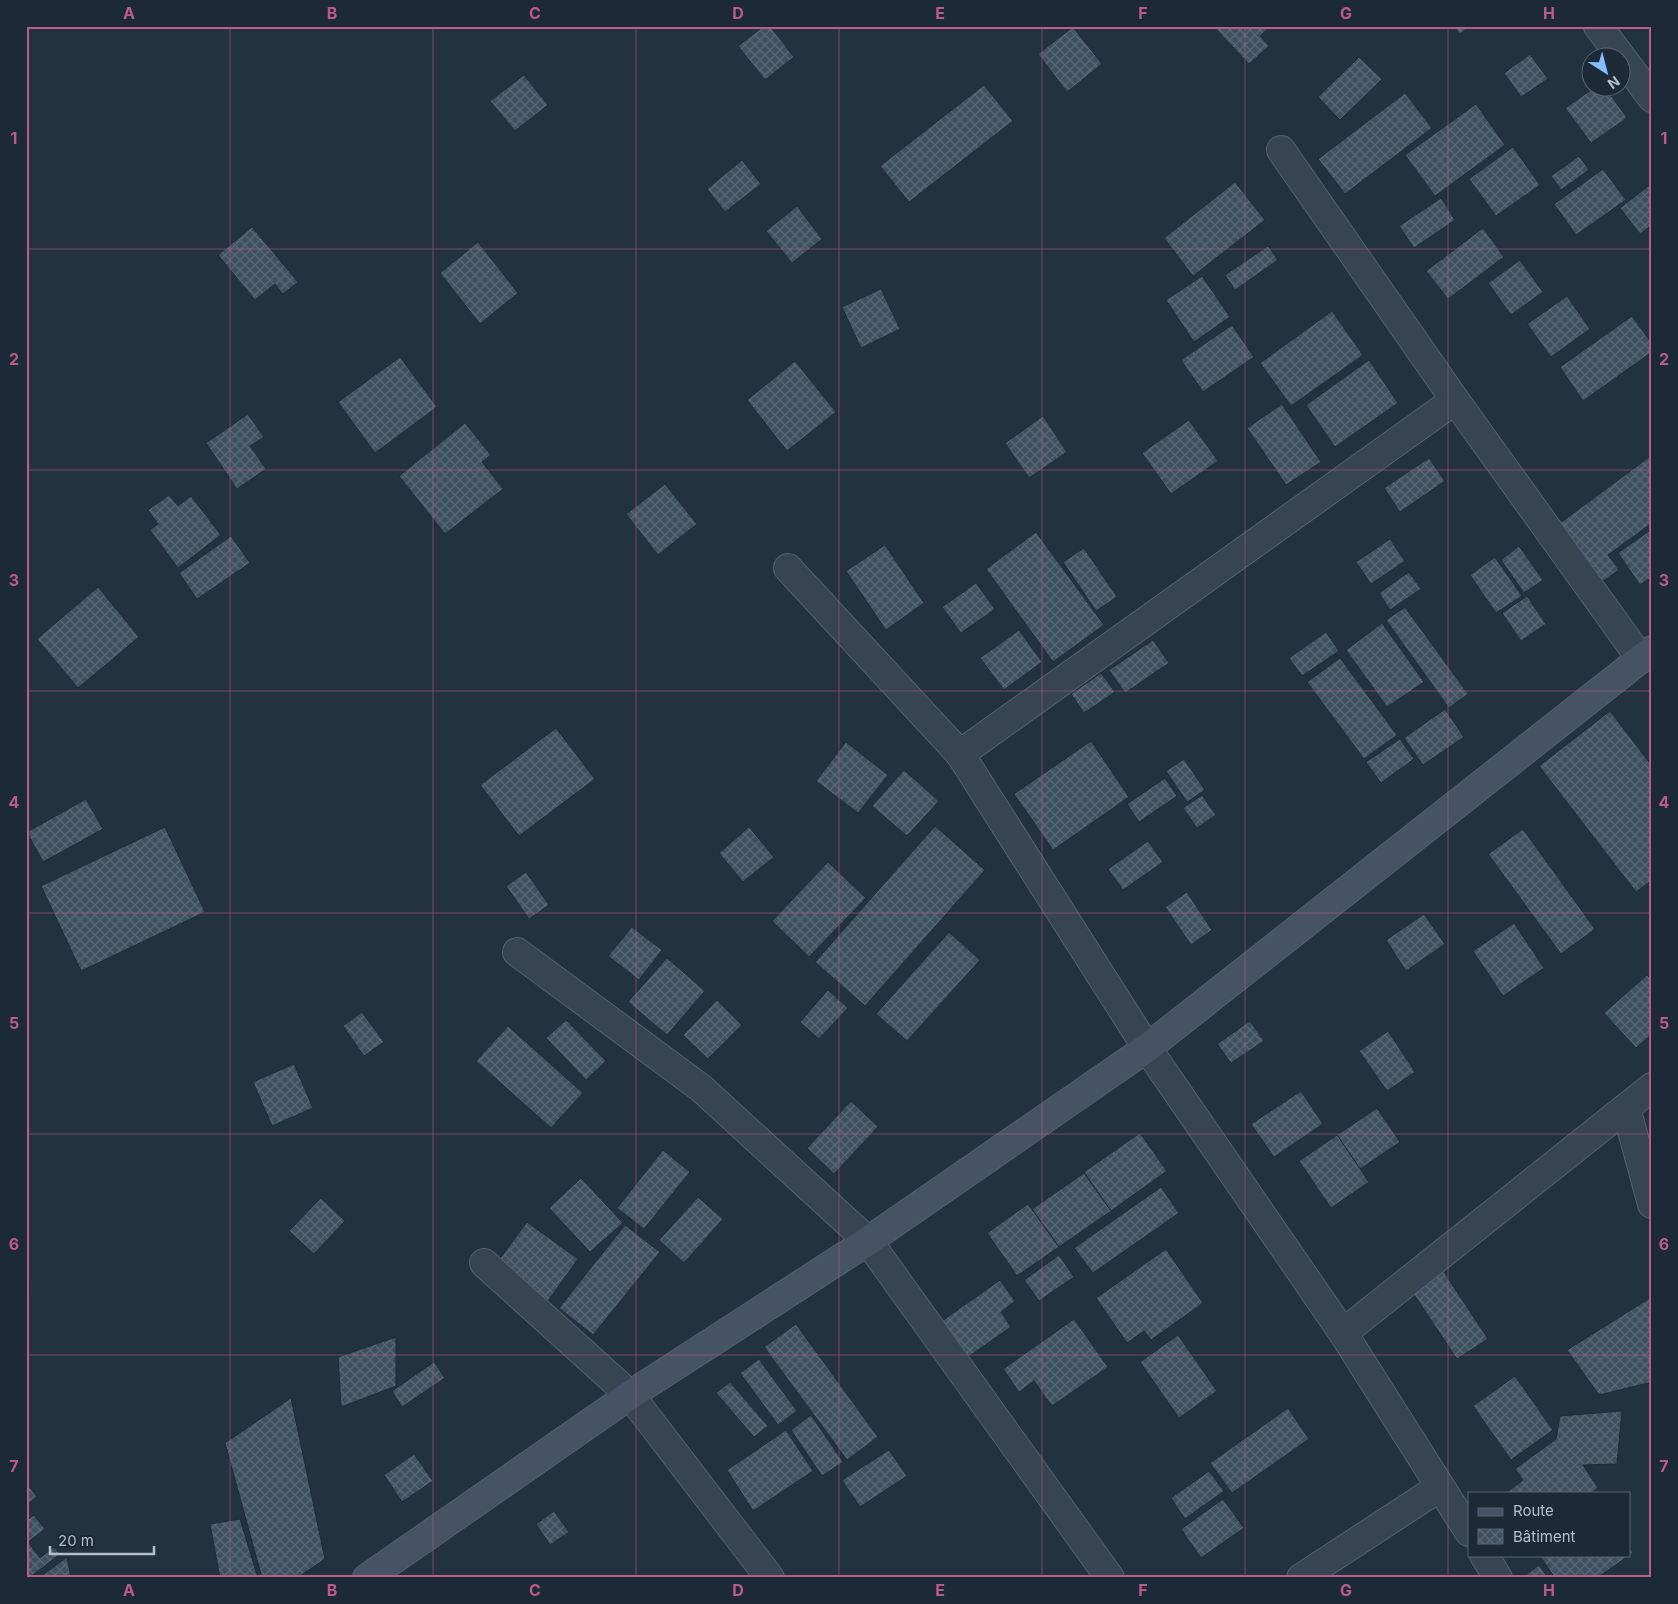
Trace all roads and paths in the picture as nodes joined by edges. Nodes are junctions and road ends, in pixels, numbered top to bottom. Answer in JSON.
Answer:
{"nodes":[{"id":1,"x":1598,"y":26,"type":"edge"},
{"id":2,"x":1652,"y":98,"type":"edge"},
{"id":3,"x":1281,"y":150,"type":"dead end"},
{"id":4,"x":1455,"y":400,"type":"junction"},
{"id":5,"x":788,"y":568,"type":"dead end"},
{"id":6,"x":1646,"y":655,"type":"edge"},
{"id":7,"x":960,"y":754,"type":"junction"},
{"id":8,"x":517,"y":952,"type":"dead end"},
{"id":9,"x":1147,"y":1048,"type":"junction"},
{"id":10,"x":1652,"y":1087,"type":"edge"},
{"id":11,"x":1626,"y":1108,"type":"junction"},
{"id":12,"x":1652,"y":1204,"type":"edge"},
{"id":13,"x":868,"y":1241,"type":"junction"},
{"id":14,"x":484,"y":1263,"type":"dead end"},
{"id":15,"x":1342,"y":1333,"type":"junction"},
{"id":16,"x":630,"y":1395,"type":"junction"},
{"id":17,"x":1440,"y":1488,"type":"junction"},
{"id":18,"x":1468,"y":1530,"type":"edge"},
{"id":19,"x":1485,"y":1556,"type":"edge"},
{"id":20,"x":367,"y":1578,"type":"edge"},
{"id":21,"x":770,"y":1578,"type":"edge"},
{"id":22,"x":1110,"y":1578,"type":"edge"},
{"id":23,"x":1300,"y":1578,"type":"edge"},
{"id":24,"x":1498,"y":1578,"type":"edge"}],
"edges":[{"from":1,"to":2,"type":"street"},
{"from":3,"to":4,"type":"street"},
{"from":4,"to":6,"type":"street"},
{"from":4,"to":7,"type":"street"},
{"from":5,"to":7,"type":"street"},
{"from":6,"to":9,"type":"street"},
{"from":7,"to":9,"type":"street"},
{"from":8,"to":13,"type":"street"},
{"from":9,"to":13,"type":"street"},
{"from":9,"to":15,"type":"street"},
{"from":10,"to":11,"type":"street"},
{"from":11,"to":12,"type":"street"},
{"from":11,"to":15,"type":"street"},
{"from":13,"to":16,"type":"street"},
{"from":13,"to":22,"type":"street"},
{"from":14,"to":16,"type":"street"},
{"from":15,"to":17,"type":"street"},
{"from":16,"to":20,"type":"street"},
{"from":16,"to":21,"type":"street"},
{"from":17,"to":18,"type":"street"},
{"from":17,"to":23,"type":"street"},
{"from":19,"to":24,"type":"street"}]}
